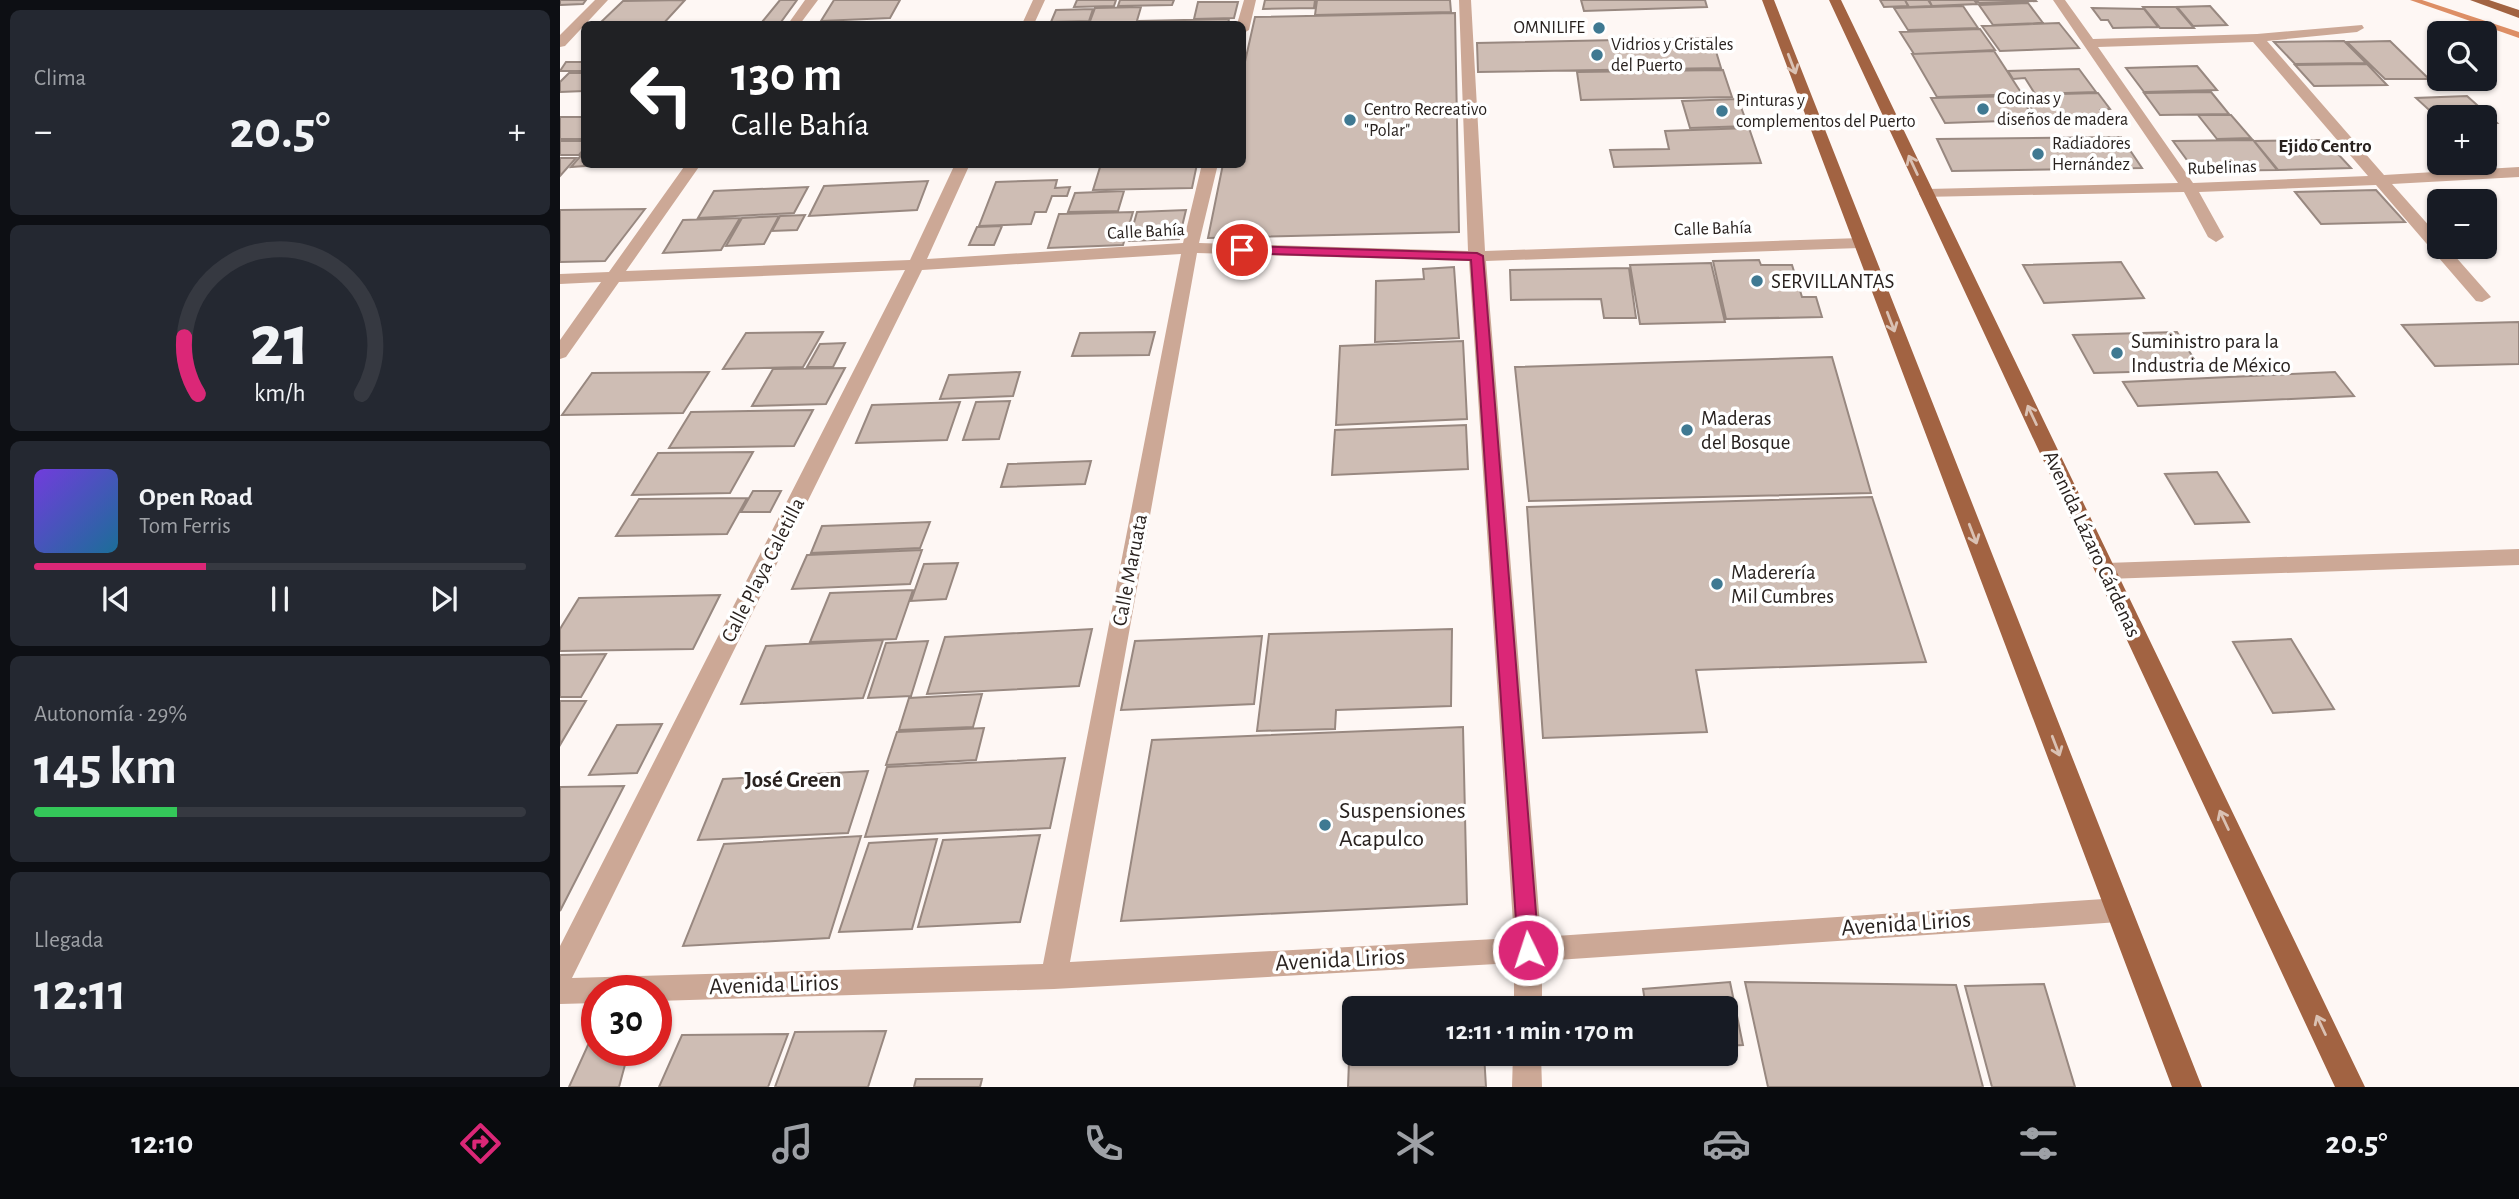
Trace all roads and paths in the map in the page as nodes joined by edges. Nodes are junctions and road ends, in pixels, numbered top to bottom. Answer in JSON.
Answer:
{"nodes":[{"id":1,"x":602,"y":0,"type":"edge"},
{"id":2,"x":812,"y":0,"type":"edge"},
{"id":3,"x":1040,"y":0,"type":"edge"},
{"id":4,"x":1250,"y":0,"type":"edge"},
{"id":5,"x":1465,"y":0,"type":"edge"},
{"id":6,"x":1768,"y":0,"type":"edge"},
{"id":7,"x":1835,"y":0,"type":"edge"},
{"id":8,"x":2059,"y":0,"type":"edge"},
{"id":9,"x":2476,"y":0,"type":"edge"},
{"id":10,"x":2519,"y":14,"type":"edge"},
{"id":11,"x":581,"y":21,"type":"edge"},
{"id":12,"x":796,"y":21,"type":"edge"},
{"id":13,"x":1030,"y":21,"type":"edge"},
{"id":14,"x":1244,"y":21,"type":"edge"},
{"id":15,"x":581,"y":22,"type":"edge"},
{"id":16,"x":2357,"y":28,"type":"dead end"},
{"id":17,"x":2257,"y":38,"type":"junction"},
{"id":18,"x":560,"y":43,"type":"edge"},
{"id":19,"x":2091,"y":43,"type":"junction"},
{"id":20,"x":691,"y":168,"type":"edge"},
{"id":21,"x":961,"y":168,"type":"edge"},
{"id":22,"x":1209,"y":168,"type":"edge"},
{"id":23,"x":2519,"y":172,"type":"edge"},
{"id":24,"x":2379,"y":181,"type":"junction"},
{"id":25,"x":2190,"y":189,"type":"junction"},
{"id":26,"x":1927,"y":194,"type":"junction"},
{"id":27,"x":2216,"y":237,"type":"dead end"},
{"id":28,"x":1860,"y":243,"type":"junction"},
{"id":29,"x":1190,"y":248,"type":"junction"},
{"id":30,"x":1477,"y":256,"type":"junction"},
{"id":31,"x":916,"y":265,"type":"junction"},
{"id":32,"x":560,"y":279,"type":"edge"},
{"id":33,"x":613,"y":279,"type":"junction"},
{"id":34,"x":2482,"y":297,"type":"dead end"},
{"id":35,"x":560,"y":354,"type":"edge"},
{"id":36,"x":2519,"y":557,"type":"edge"},
{"id":37,"x":2106,"y":572,"type":"junction"},
{"id":38,"x":2119,"y":910,"type":"junction"},
{"id":39,"x":1528,"y":950,"type":"junction"},
{"id":40,"x":560,"y":974,"type":"edge"},
{"id":41,"x":1054,"y":976,"type":"junction"},
{"id":42,"x":560,"y":991,"type":"edge"},
{"id":43,"x":1528,"y":996,"type":"edge"},
{"id":44,"x":1527,"y":1066,"type":"edge"},
{"id":45,"x":1527,"y":1087,"type":"edge"},
{"id":46,"x":2187,"y":1087,"type":"edge"},
{"id":47,"x":2350,"y":1087,"type":"edge"}],
"edges":[{"from":1,"to":11,"type":"street"},
{"from":2,"to":12,"type":"street"},
{"from":3,"to":13,"type":"street"},
{"from":4,"to":14,"type":"street"},
{"from":5,"to":30,"type":"street"},
{"from":6,"to":28,"type":"main road","one_way":true},
{"from":26,"to":7,"type":"main road","name":"Avenida Lázaro Cárdenas","one_way":true},
{"from":8,"to":19,"type":"street"},
{"from":9,"to":10,"type":"main road"},
{"from":15,"to":18,"type":"street"},
{"from":16,"to":17,"type":"street"},
{"from":17,"to":19,"type":"street"},
{"from":17,"to":24,"type":"street"},
{"from":19,"to":25,"type":"street"},
{"from":20,"to":33,"type":"street"},
{"from":21,"to":31,"type":"street","name":"Calle Playa Caletilla"},
{"from":22,"to":29,"type":"street","name":"Calle Maruata"},
{"from":23,"to":24,"type":"street","name":"Rubelinas"},
{"from":24,"to":25,"type":"street","name":"Rubelinas"},
{"from":24,"to":34,"type":"street"},
{"from":25,"to":26,"type":"street","name":"Rubelinas"},
{"from":25,"to":27,"type":"street"},
{"from":37,"to":26,"type":"main road","name":"Avenida Lázaro Cárdenas","one_way":true},
{"from":28,"to":30,"type":"street","name":"Calle Bahía"},
{"from":28,"to":38,"type":"main road","one_way":true},
{"from":29,"to":30,"type":"street","name":"Calle Bahía"},
{"from":29,"to":31,"type":"street","name":"Calle Bahía"},
{"from":29,"to":41,"type":"street","name":"Calle Maruata"},
{"from":30,"to":39,"type":"street"},
{"from":31,"to":33,"type":"street","name":"Calle Bahía"},
{"from":31,"to":40,"type":"street","name":"Calle Playa Caletilla"},
{"from":32,"to":33,"type":"street","name":"Calle Bahía"},
{"from":33,"to":35,"type":"street"},
{"from":36,"to":37,"type":"street"},
{"from":47,"to":37,"type":"main road","name":"Avenida Lázaro Cárdenas","one_way":true},
{"from":38,"to":39,"type":"street","name":"Avenida Lirios"},
{"from":38,"to":46,"type":"main road"},
{"from":39,"to":41,"type":"street","name":"Avenida Lirios"},
{"from":39,"to":43,"type":"street"},
{"from":41,"to":42,"type":"street","name":"Avenida Lirios"},
{"from":44,"to":45,"type":"street"}]}
